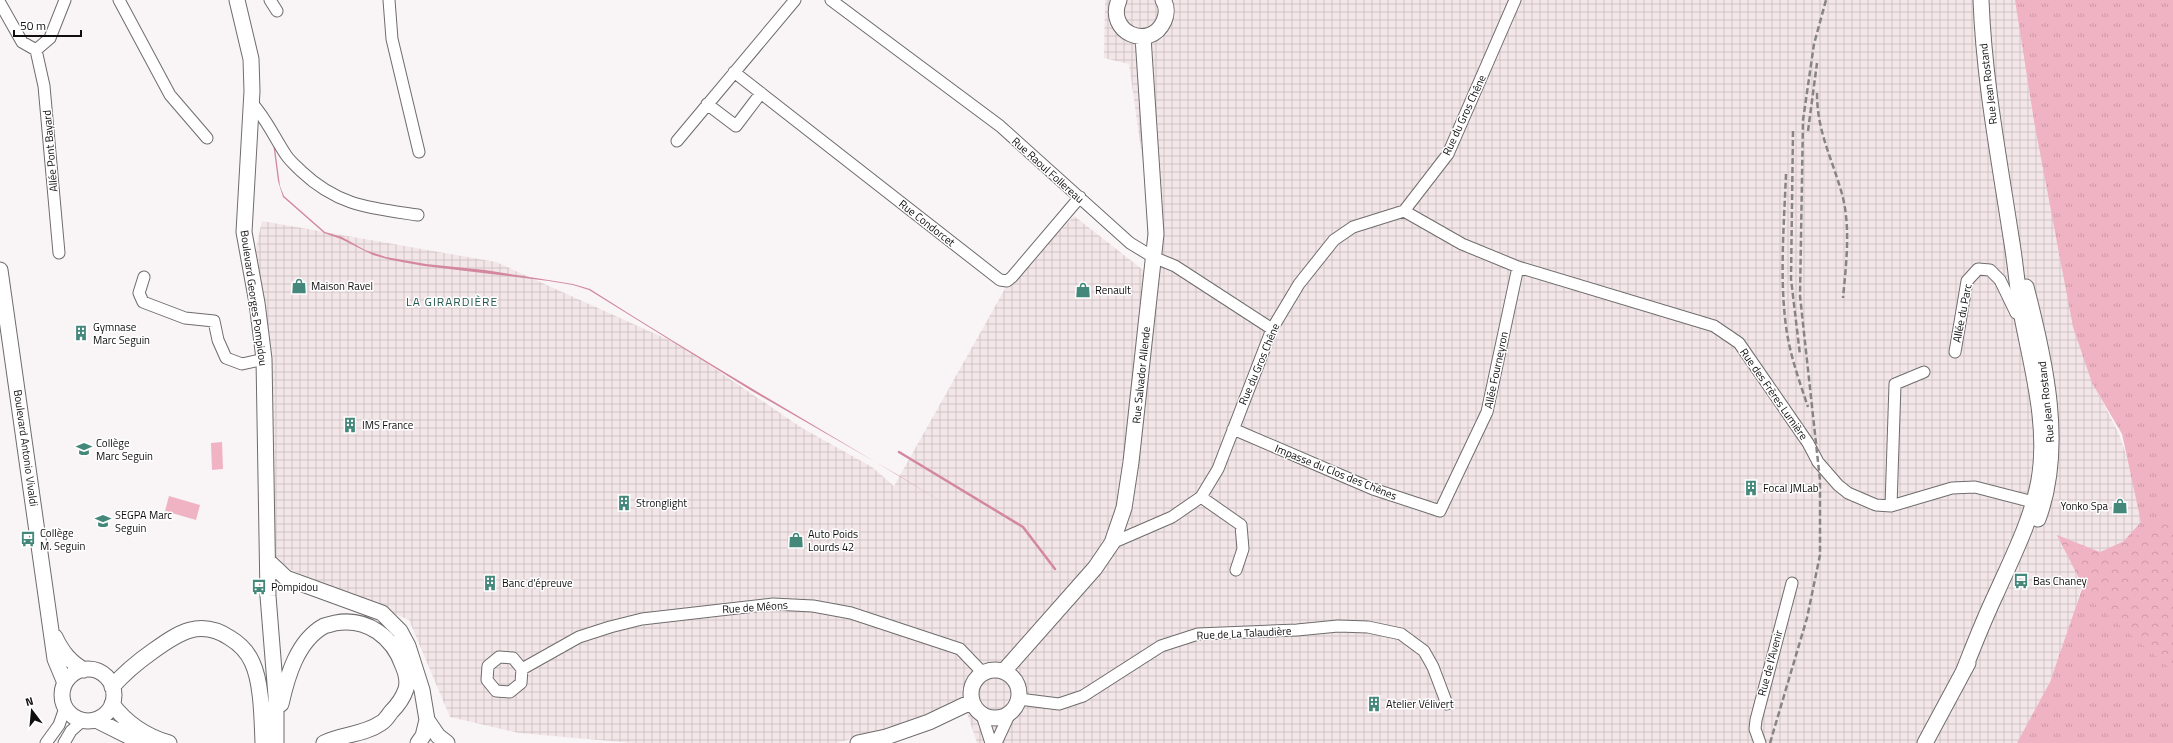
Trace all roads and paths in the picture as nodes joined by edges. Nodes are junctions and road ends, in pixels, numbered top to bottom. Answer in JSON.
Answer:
{"nodes":[{"id":1,"x":65,"y":0,"type":"edge"},
{"id":2,"x":119,"y":0,"type":"edge"},
{"id":3,"x":237,"y":0,"type":"edge"},
{"id":4,"x":270,"y":0,"type":"edge"},
{"id":5,"x":389,"y":0,"type":"edge"},
{"id":6,"x":795,"y":0,"type":"edge"},
{"id":7,"x":830,"y":0,"type":"edge"},
{"id":8,"x":1119,"y":0,"type":"edge"},
{"id":9,"x":1515,"y":0,"type":"edge"},
{"id":10,"x":1980,"y":0,"type":"edge"},
{"id":11,"x":1168,"y":1,"type":"edge"},
{"id":12,"x":0,"y":3,"type":"edge"},
{"id":13,"x":277,"y":11,"type":"dead end"},
{"id":14,"x":1143,"y":37,"type":"junction"},
{"id":15,"x":36,"y":50,"type":"junction"},
{"id":16,"x":734,"y":72,"type":"junction"},
{"id":17,"x":761,"y":93,"type":"junction"},
{"id":18,"x":251,"y":102,"type":"junction"},
{"id":19,"x":707,"y":104,"type":"junction"},
{"id":20,"x":207,"y":138,"type":"dead end"},
{"id":21,"x":677,"y":141,"type":"dead end"},
{"id":22,"x":419,"y":152,"type":"dead end"},
{"id":23,"x":1080,"y":197,"type":"junction"},
{"id":24,"x":1404,"y":211,"type":"junction"},
{"id":25,"x":418,"y":215,"type":"dead end"},
{"id":26,"x":59,"y":253,"type":"dead end"},
{"id":27,"x":1153,"y":257,"type":"junction"},
{"id":28,"x":1518,"y":267,"type":"junction"},
{"id":29,"x":0,"y":270,"type":"edge"},
{"id":30,"x":144,"y":277,"type":"dead end"},
{"id":31,"x":2024,"y":314,"type":"junction"},
{"id":32,"x":1272,"y":329,"type":"junction"},
{"id":33,"x":1955,"y":352,"type":"dead end"},
{"id":34,"x":264,"y":360,"type":"junction"},
{"id":35,"x":1924,"y":372,"type":"dead end"},
{"id":36,"x":1233,"y":429,"type":"junction"},
{"id":37,"x":1201,"y":497,"type":"junction"},
{"id":38,"x":2038,"y":504,"type":"junction"},
{"id":39,"x":1891,"y":506,"type":"junction"},
{"id":40,"x":1440,"y":511,"type":"joint"},
{"id":41,"x":1112,"y":543,"type":"junction"},
{"id":42,"x":268,"y":561,"type":"junction"},
{"id":43,"x":1236,"y":570,"type":"dead end"},
{"id":44,"x":1792,"y":583,"type":"dead end"},
{"id":45,"x":269,"y":621,"type":"junction"},
{"id":46,"x":51,"y":627,"type":"junction"},
{"id":47,"x":522,"y":669,"type":"dead end"},
{"id":48,"x":84,"y":670,"type":"junction"},
{"id":49,"x":1004,"y":672,"type":"junction"},
{"id":50,"x":983,"y":673,"type":"junction"},
{"id":51,"x":65,"y":683,"type":"junction"},
{"id":52,"x":112,"y":687,"type":"junction"},
{"id":53,"x":1019,"y":699,"type":"junction"},
{"id":54,"x":971,"y":702,"type":"junction"},
{"id":55,"x":112,"y":704,"type":"junction"},
{"id":56,"x":1447,"y":704,"type":"dead end"},
{"id":57,"x":65,"y":708,"type":"junction"},
{"id":58,"x":1010,"y":714,"type":"junction"},
{"id":59,"x":982,"y":715,"type":"junction"},
{"id":60,"x":89,"y":720,"type":"junction"},
{"id":61,"x":427,"y":720,"type":"junction"},
{"id":62,"x":66,"y":742,"type":"edge"},
{"id":63,"x":46,"y":743,"type":"edge"},
{"id":64,"x":142,"y":743,"type":"edge"},
{"id":65,"x":169,"y":743,"type":"edge"},
{"id":66,"x":264,"y":743,"type":"edge"},
{"id":67,"x":277,"y":743,"type":"edge"},
{"id":68,"x":324,"y":743,"type":"edge"},
{"id":69,"x":418,"y":743,"type":"edge"},
{"id":70,"x":446,"y":743,"type":"edge"},
{"id":71,"x":858,"y":743,"type":"edge"},
{"id":72,"x":991,"y":743,"type":"edge"},
{"id":73,"x":996,"y":743,"type":"edge"},
{"id":74,"x":1760,"y":743,"type":"edge"},
{"id":75,"x":1925,"y":743,"type":"edge"}],
"edges":[{"from":1,"to":15,"type":"street"},
{"from":2,"to":20,"type":"street"},
{"from":3,"to":18,"type":"street","name":"Boulevard Georges Pompidou"},
{"from":4,"to":13,"type":"street"},
{"from":5,"to":22,"type":"street"},
{"from":6,"to":16,"type":"street"},
{"from":7,"to":23,"type":"street","name":"Rue Raoul Follereau"},
{"from":8,"to":14,"type":"street"},
{"from":9,"to":24,"type":"street","name":"Rue du Gros Chêne"},
{"from":10,"to":31,"type":"street","name":"Rue Jean Rostand"},
{"from":11,"to":14,"type":"street"},
{"from":12,"to":15,"type":"street"},
{"from":14,"to":27,"type":"street","name":"Rue Salvador Allende"},
{"from":15,"to":26,"type":"street","name":"Allée Pont Bayard"},
{"from":16,"to":17,"type":"street","name":"Rue Condorcet"},
{"from":16,"to":19,"type":"street"},
{"from":17,"to":19,"type":"street"},
{"from":17,"to":23,"type":"street","name":"Rue Condorcet"},
{"from":18,"to":25,"type":"street"},
{"from":18,"to":34,"type":"street","name":"Boulevard Georges Pompidou"},
{"from":19,"to":21,"type":"street"},
{"from":23,"to":27,"type":"street","name":"Rue Raoul Follereau"},
{"from":24,"to":28,"type":"street","name":"Rue des Frères Lumière"},
{"from":24,"to":32,"type":"street","name":"Rue du Gros Chêne"},
{"from":27,"to":32,"type":"street","name":"Rue Raoul Follereau"},
{"from":27,"to":41,"type":"street","name":"Rue Salvador Allende"},
{"from":28,"to":39,"type":"street","name":"Rue des Frères Lumière"},
{"from":28,"to":40,"type":"street","name":"Allée Fourneyron"},
{"from":29,"to":46,"type":"street","name":"Boulevard Antonio Vivaldi"},
{"from":30,"to":34,"type":"street"},
{"from":31,"to":33,"type":"street","name":"Allée du Parc"},
{"from":31,"to":38,"type":"street","name":"Rue Jean Rostand"},
{"from":31,"to":38,"type":"street","name":"Rue Jean Rostand"},
{"from":32,"to":36,"type":"street","name":"Rue du Gros Chêne"},
{"from":34,"to":42,"type":"street","name":"Boulevard Georges Pompidou"},
{"from":35,"to":39,"type":"street"},
{"from":36,"to":37,"type":"street","name":"Rue du Gros Chêne"},
{"from":36,"to":40,"type":"street","name":"Impasse du Clos des Chênes"},
{"from":37,"to":41,"type":"street","name":"Rue du Gros Chêne"},
{"from":37,"to":43,"type":"street"},
{"from":38,"to":39,"type":"street","name":"Rue des Frères Lumière"},
{"from":38,"to":75,"type":"street","name":"Rue Jean Rostand"},
{"from":41,"to":49,"type":"street","name":"Rue Salvador Allende"},
{"from":42,"to":45,"type":"street","name":"Boulevard Georges Pompidou"},
{"from":42,"to":61,"type":"street"},
{"from":44,"to":74,"type":"street","name":"Rue de l'Avenir"},
{"from":45,"to":66,"type":"street","name":"Boulevard Georges Pompidou"},
{"from":45,"to":67,"type":"street","name":"Boulevard Georges Pompidou"},
{"from":46,"to":48,"type":"street","name":"Boulevard Antonio Vivaldi"},
{"from":46,"to":51,"type":"street","name":"Boulevard Antonio Vivaldi"},
{"from":47,"to":50,"type":"street","name":"Rue de Méons"},
{"from":48,"to":51,"type":"street"},
{"from":48,"to":52,"type":"street"},
{"from":49,"to":50,"type":"street"},
{"from":49,"to":53,"type":"street"},
{"from":50,"to":54,"type":"street"},
{"from":51,"to":57,"type":"street"},
{"from":52,"to":55,"type":"street"},
{"from":52,"to":66,"type":"street"},
{"from":53,"to":56,"type":"street","name":"Rue de La Talaudière"},
{"from":53,"to":58,"type":"street"},
{"from":54,"to":59,"type":"street"},
{"from":54,"to":71,"type":"street"},
{"from":55,"to":60,"type":"street"},
{"from":55,"to":65,"type":"street"},
{"from":57,"to":60,"type":"street"},
{"from":57,"to":63,"type":"street"},
{"from":58,"to":59,"type":"street"},
{"from":58,"to":73,"type":"street"},
{"from":59,"to":72,"type":"street"},
{"from":60,"to":62,"type":"street"},
{"from":60,"to":64,"type":"street"},
{"from":61,"to":69,"type":"street"},
{"from":61,"to":70,"type":"street"},
{"from":67,"to":68,"type":"street"}]}
